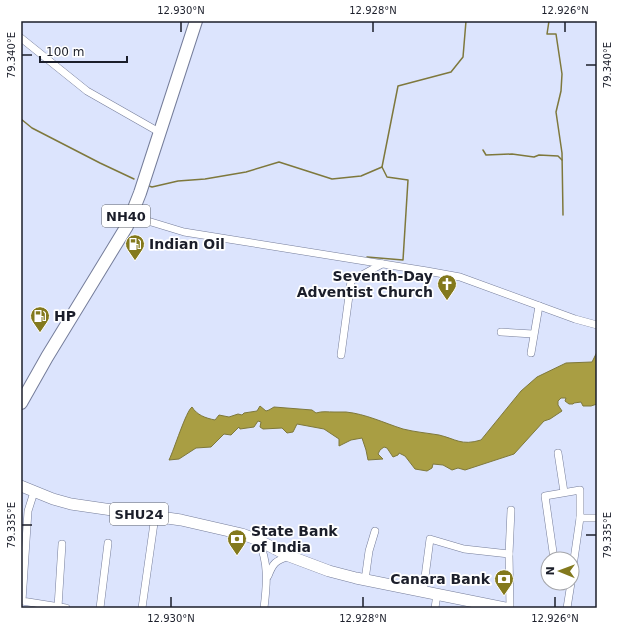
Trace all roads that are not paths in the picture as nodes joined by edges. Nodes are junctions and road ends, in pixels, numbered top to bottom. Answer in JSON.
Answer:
{"nodes":[{"id":1,"x":192,"y":21,"type":"edge"},
{"id":2,"x":196,"y":21,"type":"edge"},
{"id":3,"x":21,"y":38,"type":"edge"},
{"id":4,"x":157,"y":131,"type":"junction"},
{"id":5,"x":129,"y":216,"type":"junction"},
{"id":6,"x":382,"y":264,"type":"junction"},
{"id":7,"x":539,"y":306,"type":"junction"},
{"id":8,"x":597,"y":325,"type":"edge"},
{"id":9,"x":501,"y":332,"type":"dead end"},
{"id":10,"x":533,"y":334,"type":"junction"},
{"id":11,"x":530,"y":353,"type":"dead end"},
{"id":12,"x":341,"y":355,"type":"dead end"},
{"id":13,"x":21,"y":394,"type":"edge"},
{"id":14,"x":21,"y":403,"type":"edge"},
{"id":15,"x":558,"y":453,"type":"dead end"},
{"id":16,"x":21,"y":486,"type":"edge"},
{"id":17,"x":34,"y":492,"type":"junction"},
{"id":18,"x":564,"y":492,"type":"junction"},
{"id":19,"x":511,"y":510,"type":"dead end"},
{"id":20,"x":155,"y":516,"type":"junction"},
{"id":21,"x":580,"y":518,"type":"junction"},
{"id":22,"x":597,"y":518,"type":"edge"},
{"id":23,"x":375,"y":531,"type":"dead end"},
{"id":24,"x":258,"y":540,"type":"junction"},
{"id":25,"x":108,"y":543,"type":"dead end"},
{"id":26,"x":62,"y":544,"type":"dead end"},
{"id":27,"x":553,"y":551,"type":"edge"},
{"id":28,"x":575,"y":551,"type":"edge"},
{"id":29,"x":509,"y":554,"type":"junction"},
{"id":30,"x":288,"y":556,"type":"junction"},
{"id":31,"x":267,"y":578,"type":"junction"},
{"id":32,"x":366,"y":580,"type":"junction"},
{"id":33,"x":570,"y":591,"type":"edge"},
{"id":34,"x":423,"y":592,"type":"junction"},
{"id":35,"x":437,"y":594,"type":"junction"},
{"id":36,"x":21,"y":602,"type":"edge"},
{"id":37,"x":58,"y":607,"type":"junction"},
{"id":38,"x":66,"y":608,"type":"edge"},
{"id":39,"x":100,"y":608,"type":"edge"},
{"id":40,"x":142,"y":608,"type":"edge"},
{"id":41,"x":264,"y":608,"type":"edge"},
{"id":42,"x":435,"y":608,"type":"edge"},
{"id":43,"x":505,"y":608,"type":"edge"},
{"id":44,"x":510,"y":608,"type":"edge"},
{"id":45,"x":567,"y":608,"type":"edge"}],
"edges":[{"from":1,"to":4,"type":"highway","number":"NH40"},
{"from":2,"to":4,"type":"highway","number":"NH40"},
{"from":3,"to":4,"type":"street"},
{"from":4,"to":5,"type":"highway","number":"NH40"},
{"from":5,"to":6,"type":"street"},
{"from":5,"to":13,"type":"highway","number":"NH40"},
{"from":5,"to":14,"type":"highway","number":"NH40"},
{"from":6,"to":7,"type":"street"},
{"from":6,"to":12,"type":"street"},
{"from":7,"to":8,"type":"street"},
{"from":7,"to":10,"type":"street"},
{"from":9,"to":10,"type":"street"},
{"from":10,"to":11,"type":"street"},
{"from":15,"to":18,"type":"street"},
{"from":16,"to":17,"type":"main road","number":"SHU24"},
{"from":17,"to":20,"type":"main road","number":"SHU24"},
{"from":17,"to":36,"type":"street"},
{"from":18,"to":21,"type":"street"},
{"from":18,"to":27,"type":"street"},
{"from":19,"to":29,"type":"street"},
{"from":20,"to":24,"type":"main road","number":"SHU24"},
{"from":20,"to":40,"type":"street"},
{"from":21,"to":22,"type":"street"},
{"from":21,"to":28,"type":"street"},
{"from":23,"to":32,"type":"street"},
{"from":24,"to":30,"type":"main road","number":"SHU24"},
{"from":24,"to":31,"type":"street"},
{"from":25,"to":39,"type":"street"},
{"from":26,"to":37,"type":"street"},
{"from":29,"to":34,"type":"street"},
{"from":29,"to":44,"type":"street"},
{"from":30,"to":31,"type":"street"},
{"from":30,"to":32,"type":"main road","number":"SHU24"},
{"from":31,"to":41,"type":"street"},
{"from":32,"to":34,"type":"main road","number":"SHU24"},
{"from":33,"to":45,"type":"street"},
{"from":34,"to":35,"type":"main road","number":"SHU24"},
{"from":35,"to":42,"type":"street"},
{"from":35,"to":43,"type":"main road","number":"SHU24"},
{"from":36,"to":37,"type":"street"},
{"from":37,"to":38,"type":"street"}]}
